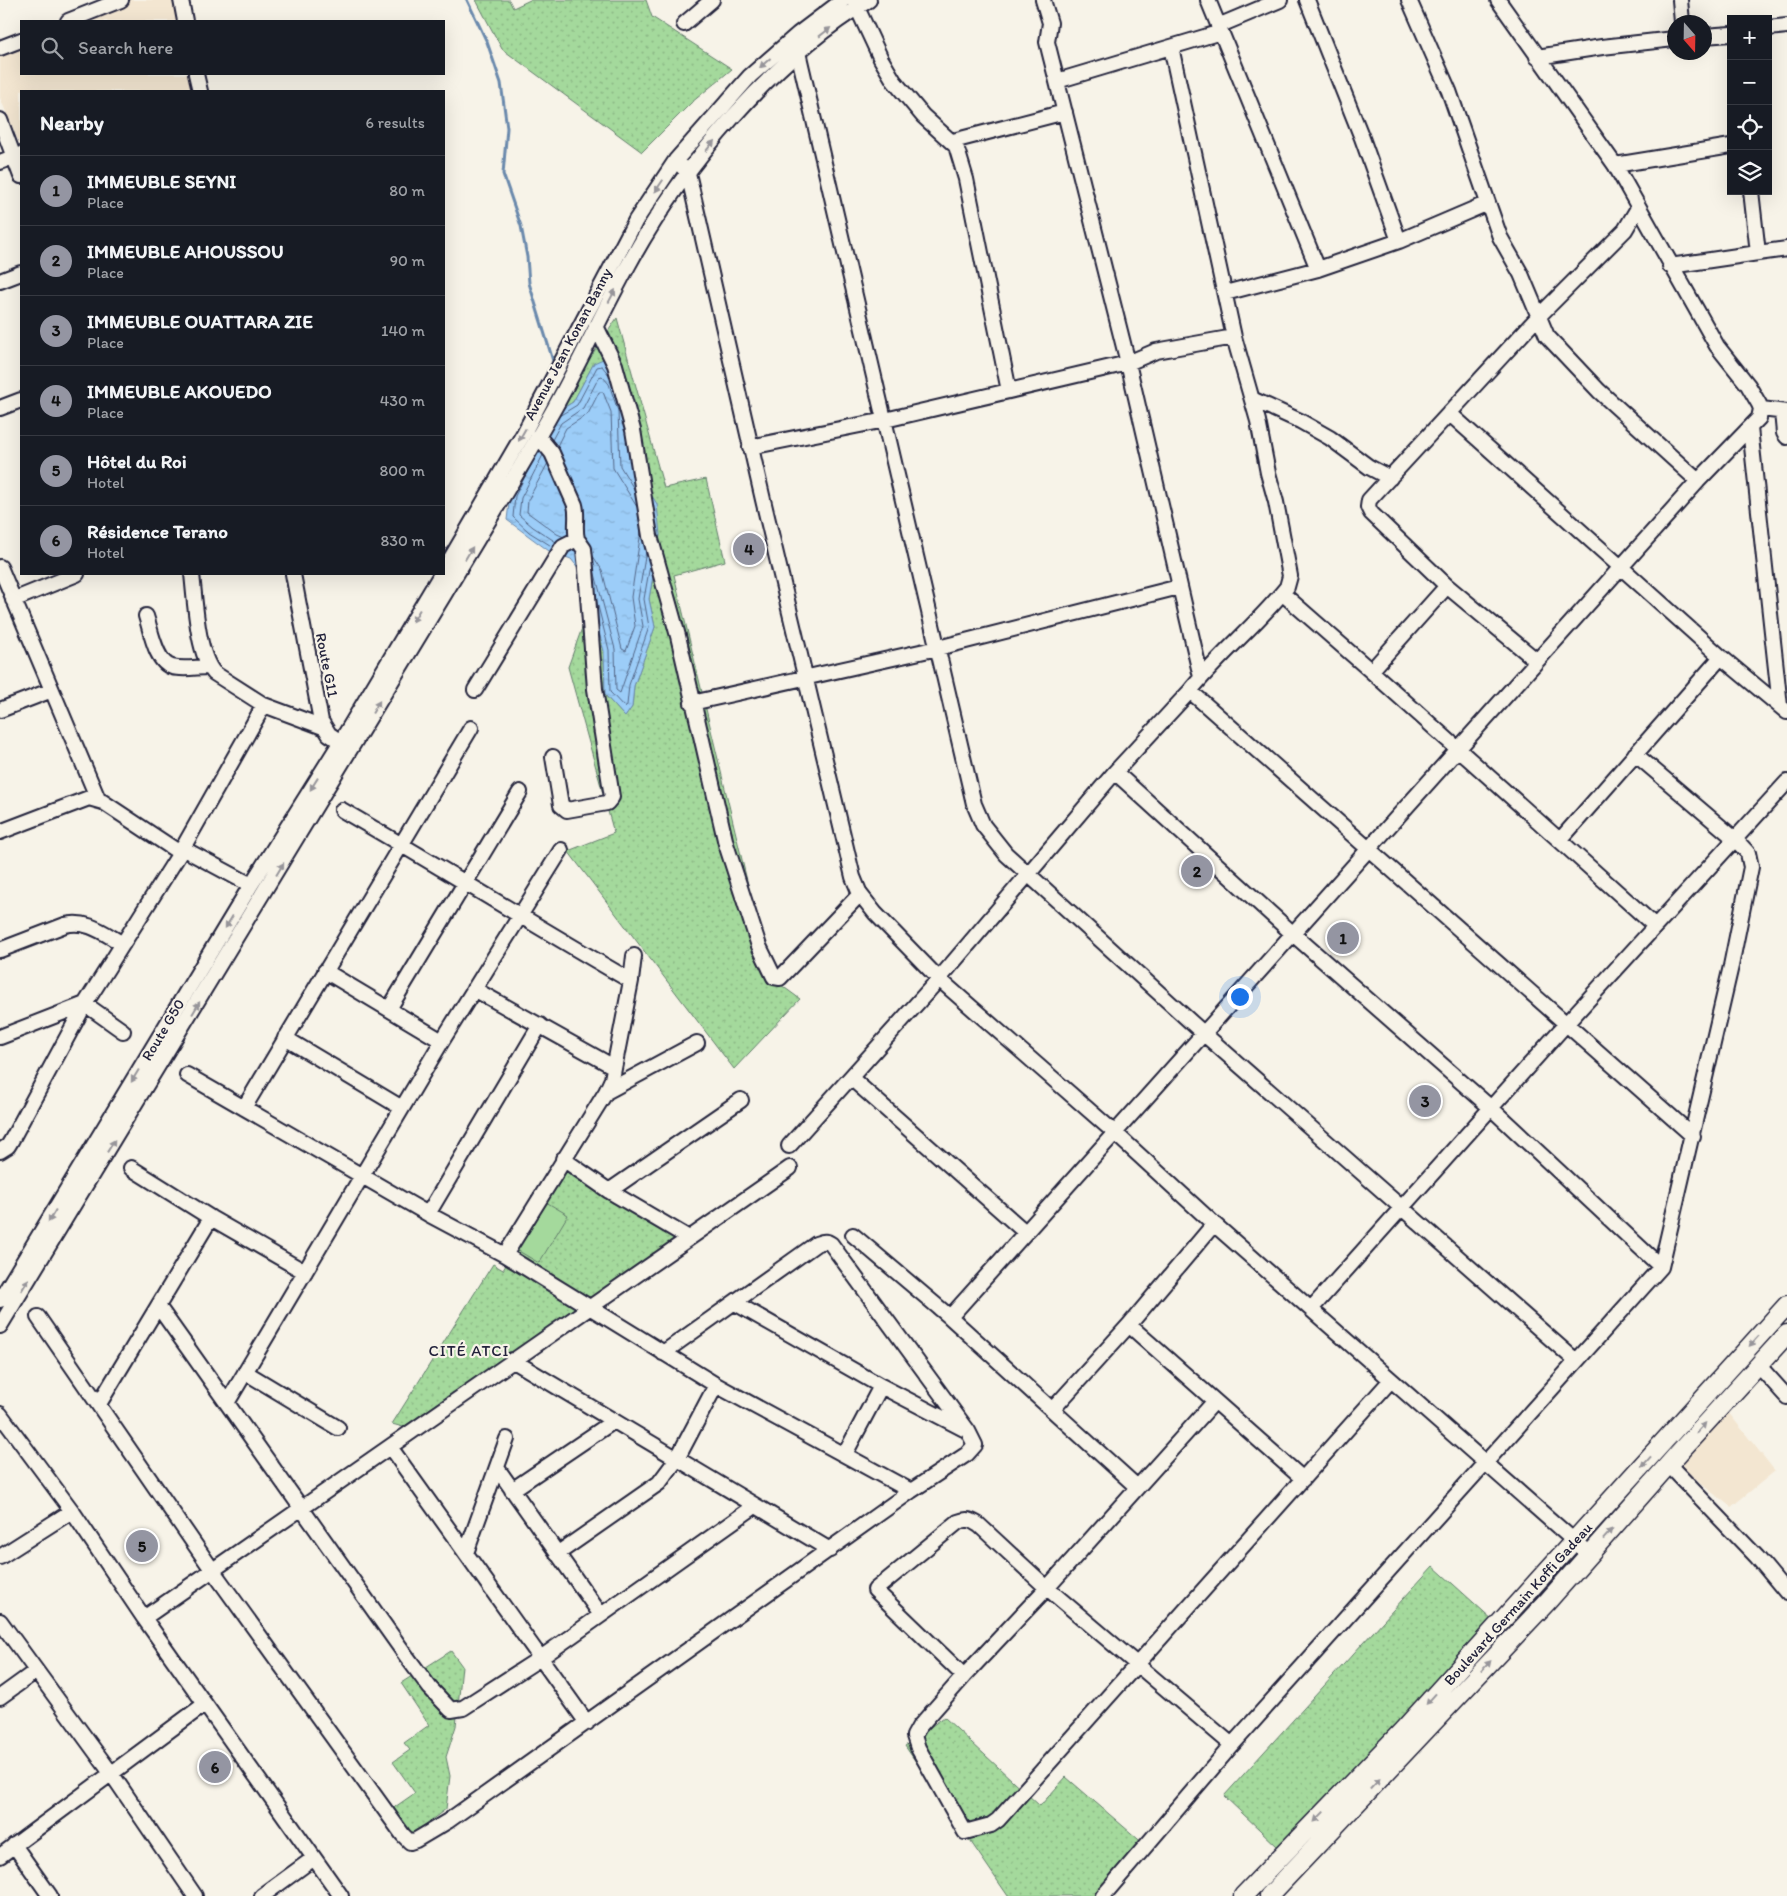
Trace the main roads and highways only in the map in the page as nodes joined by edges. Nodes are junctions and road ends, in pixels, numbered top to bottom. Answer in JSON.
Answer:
{"nodes":[{"id":1,"x":1787,"y":1305,"type":"edge"},
{"id":2,"x":1787,"y":1334,"type":"edge"},
{"id":3,"x":1243,"y":1896,"type":"edge"},
{"id":4,"x":1269,"y":1896,"type":"edge"}],
"edges":[{"from":1,"to":3,"type":"main road","name":"Boulevard Germain Koffi Gadeau","one_way":true},
{"from":4,"to":2,"type":"main road","name":"Boulevard Germain Koffi Gadeau","one_way":true}]}
